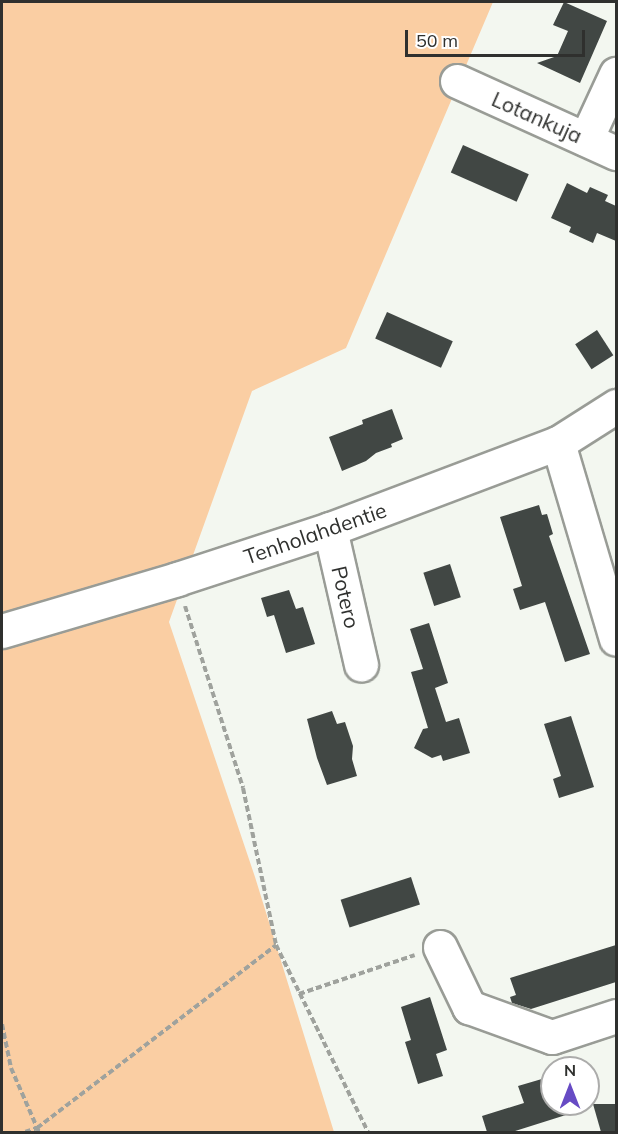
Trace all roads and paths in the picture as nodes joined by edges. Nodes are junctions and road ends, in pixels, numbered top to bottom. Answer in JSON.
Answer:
{"nodes":[{"id":1,"x":616,"y":74,"type":"edge"},
{"id":2,"x":457,"y":81,"type":"dead end"},
{"id":3,"x":586,"y":139,"type":"junction"},
{"id":4,"x":616,"y":153,"type":"edge"},
{"id":5,"x":616,"y":406,"type":"edge"},
{"id":6,"x":558,"y":443,"type":"junction"},
{"id":7,"x":330,"y":529,"type":"junction"},
{"id":8,"x":177,"y":579,"type":"junction"},
{"id":9,"x":2,"y":631,"type":"edge"},
{"id":10,"x":616,"y":639,"type":"edge"},
{"id":11,"x":361,"y":664,"type":"dead end"},
{"id":12,"x":276,"y":945,"type":"junction"},
{"id":13,"x":440,"y":947,"type":"joint"},
{"id":14,"x":299,"y":994,"type":"junction"},
{"id":15,"x":616,"y":1016,"type":"edge"},
{"id":16,"x":2,"y":1024,"type":"edge"},
{"id":17,"x":38,"y":1130,"type":"edge"},
{"id":18,"x":25,"y":1132,"type":"edge"},
{"id":19,"x":368,"y":1132,"type":"edge"}],
"edges":[{"from":1,"to":3,"type":"street"},
{"from":2,"to":3,"type":"street","name":"Lotankuja"},
{"from":3,"to":4,"type":"street","name":"Lotankuja"},
{"from":5,"to":6,"type":"street","name":"Tenholahdentie"},
{"from":6,"to":7,"type":"street","name":"Tenholahdentie"},
{"from":6,"to":10,"type":"street"},
{"from":7,"to":8,"type":"street","name":"Tenholahdentie"},
{"from":7,"to":11,"type":"street","name":"Potero"},
{"from":8,"to":9,"type":"street","name":"Tenholahdentie"},
{"from":8,"to":12,"type":"path"},
{"from":12,"to":14,"type":"path"},
{"from":12,"to":17,"type":"path"},
{"from":13,"to":14,"type":"path"},
{"from":13,"to":15,"type":"street"},
{"from":14,"to":19,"type":"path"},
{"from":16,"to":17,"type":"path"},
{"from":17,"to":18,"type":"path"}]}
